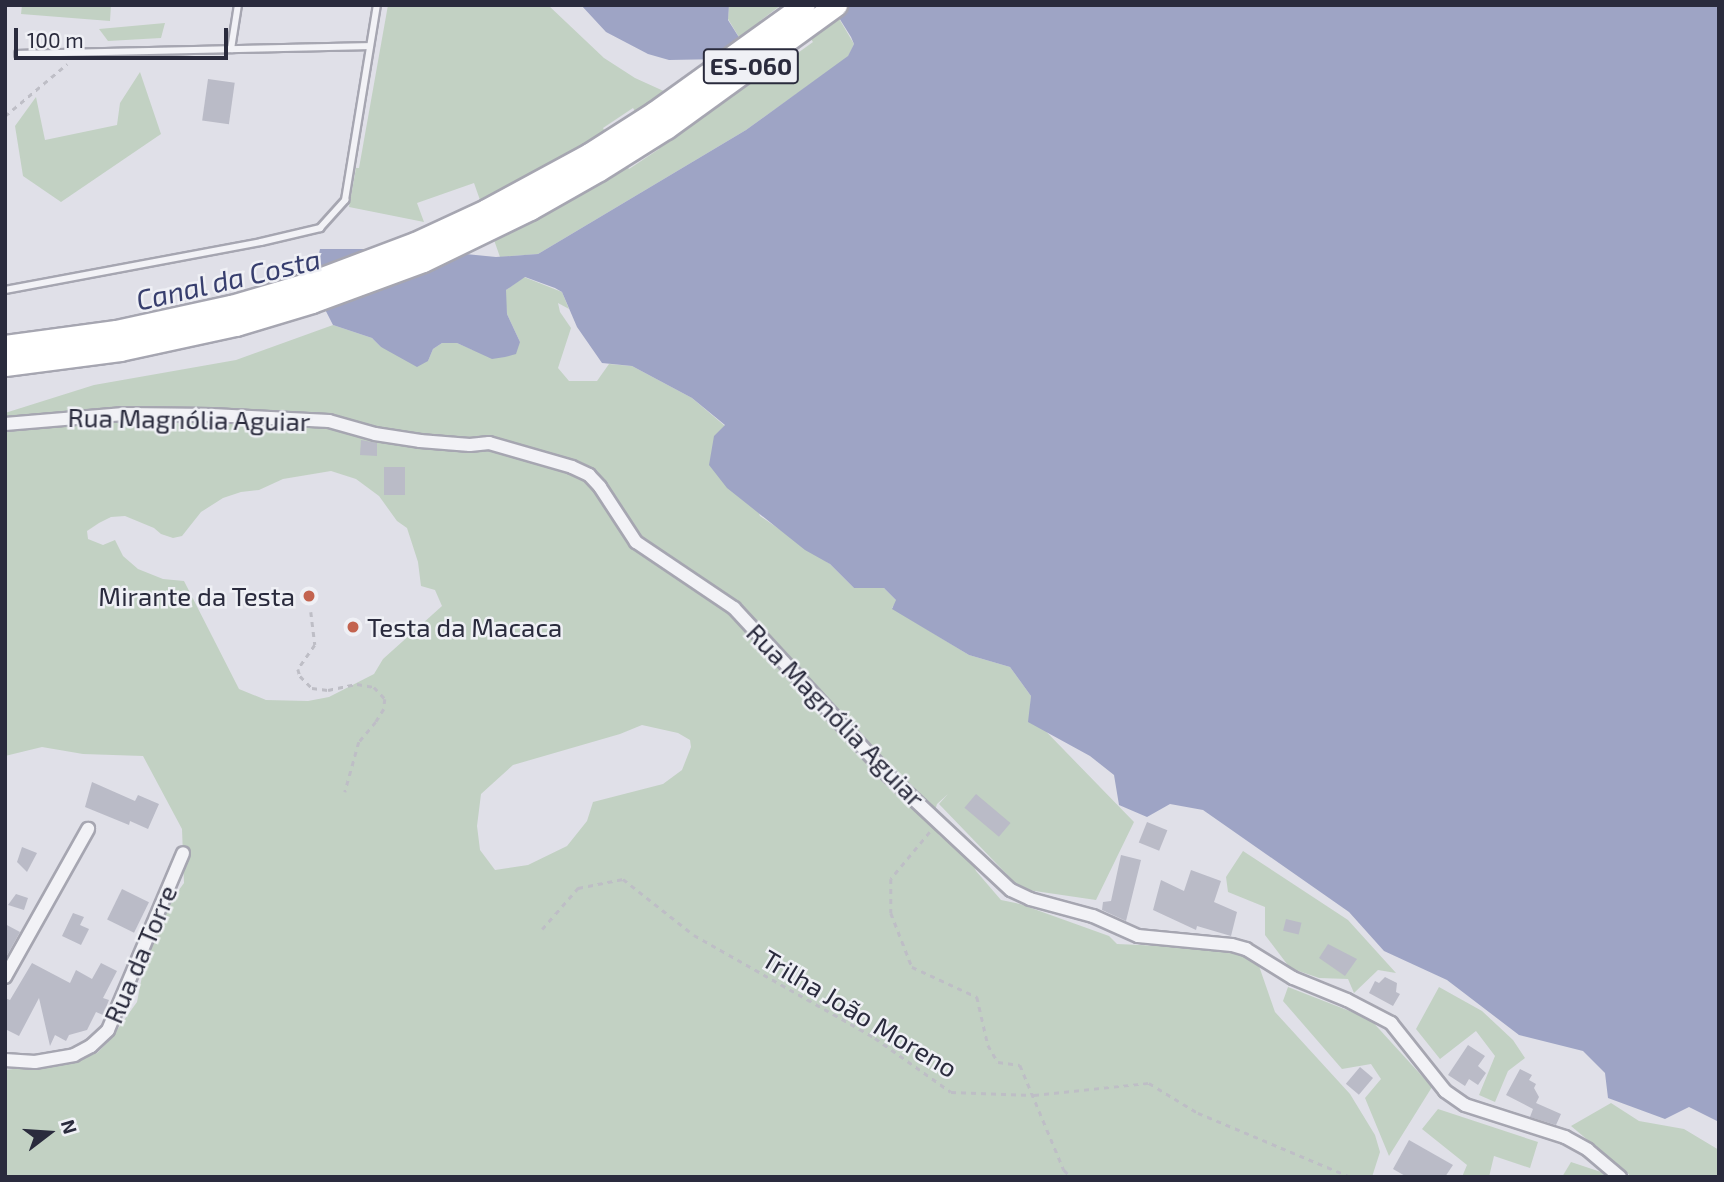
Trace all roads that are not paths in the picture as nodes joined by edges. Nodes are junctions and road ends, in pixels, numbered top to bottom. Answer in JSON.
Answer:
{"nodes":[{"id":1,"x":238,"y":5,"type":"edge"},
{"id":2,"x":377,"y":5,"type":"edge"},
{"id":3,"x":804,"y":5,"type":"edge"},
{"id":4,"x":836,"y":5,"type":"edge"},
{"id":5,"x":370,"y":46,"type":"junction"},
{"id":6,"x":231,"y":49,"type":"junction"},
{"id":7,"x":18,"y":54,"type":"dead end"},
{"id":8,"x":5,"y":290,"type":"edge"},
{"id":9,"x":5,"y":346,"type":"edge"},
{"id":10,"x":5,"y":365,"type":"edge"},
{"id":11,"x":5,"y":424,"type":"edge"},
{"id":12,"x":88,"y":829,"type":"dead end"},
{"id":13,"x":183,"y":853,"type":"dead end"},
{"id":14,"x":5,"y":977,"type":"edge"},
{"id":15,"x":5,"y":1060,"type":"edge"},
{"id":16,"x":1619,"y":1177,"type":"edge"}],
"edges":[{"from":1,"to":6,"type":"lane"},
{"from":2,"to":5,"type":"lane"},
{"from":3,"to":9,"type":"main road","number":"ES-060"},
{"from":4,"to":10,"type":"main road","number":"ES-060"},
{"from":5,"to":6,"type":"lane"},
{"from":5,"to":8,"type":"lane"},
{"from":6,"to":7,"type":"lane"},
{"from":11,"to":16,"type":"street","name":"Rua Magnólia Aguiar"},
{"from":12,"to":14,"type":"street"},
{"from":13,"to":15,"type":"street","name":"Rua da Torre"}]}
